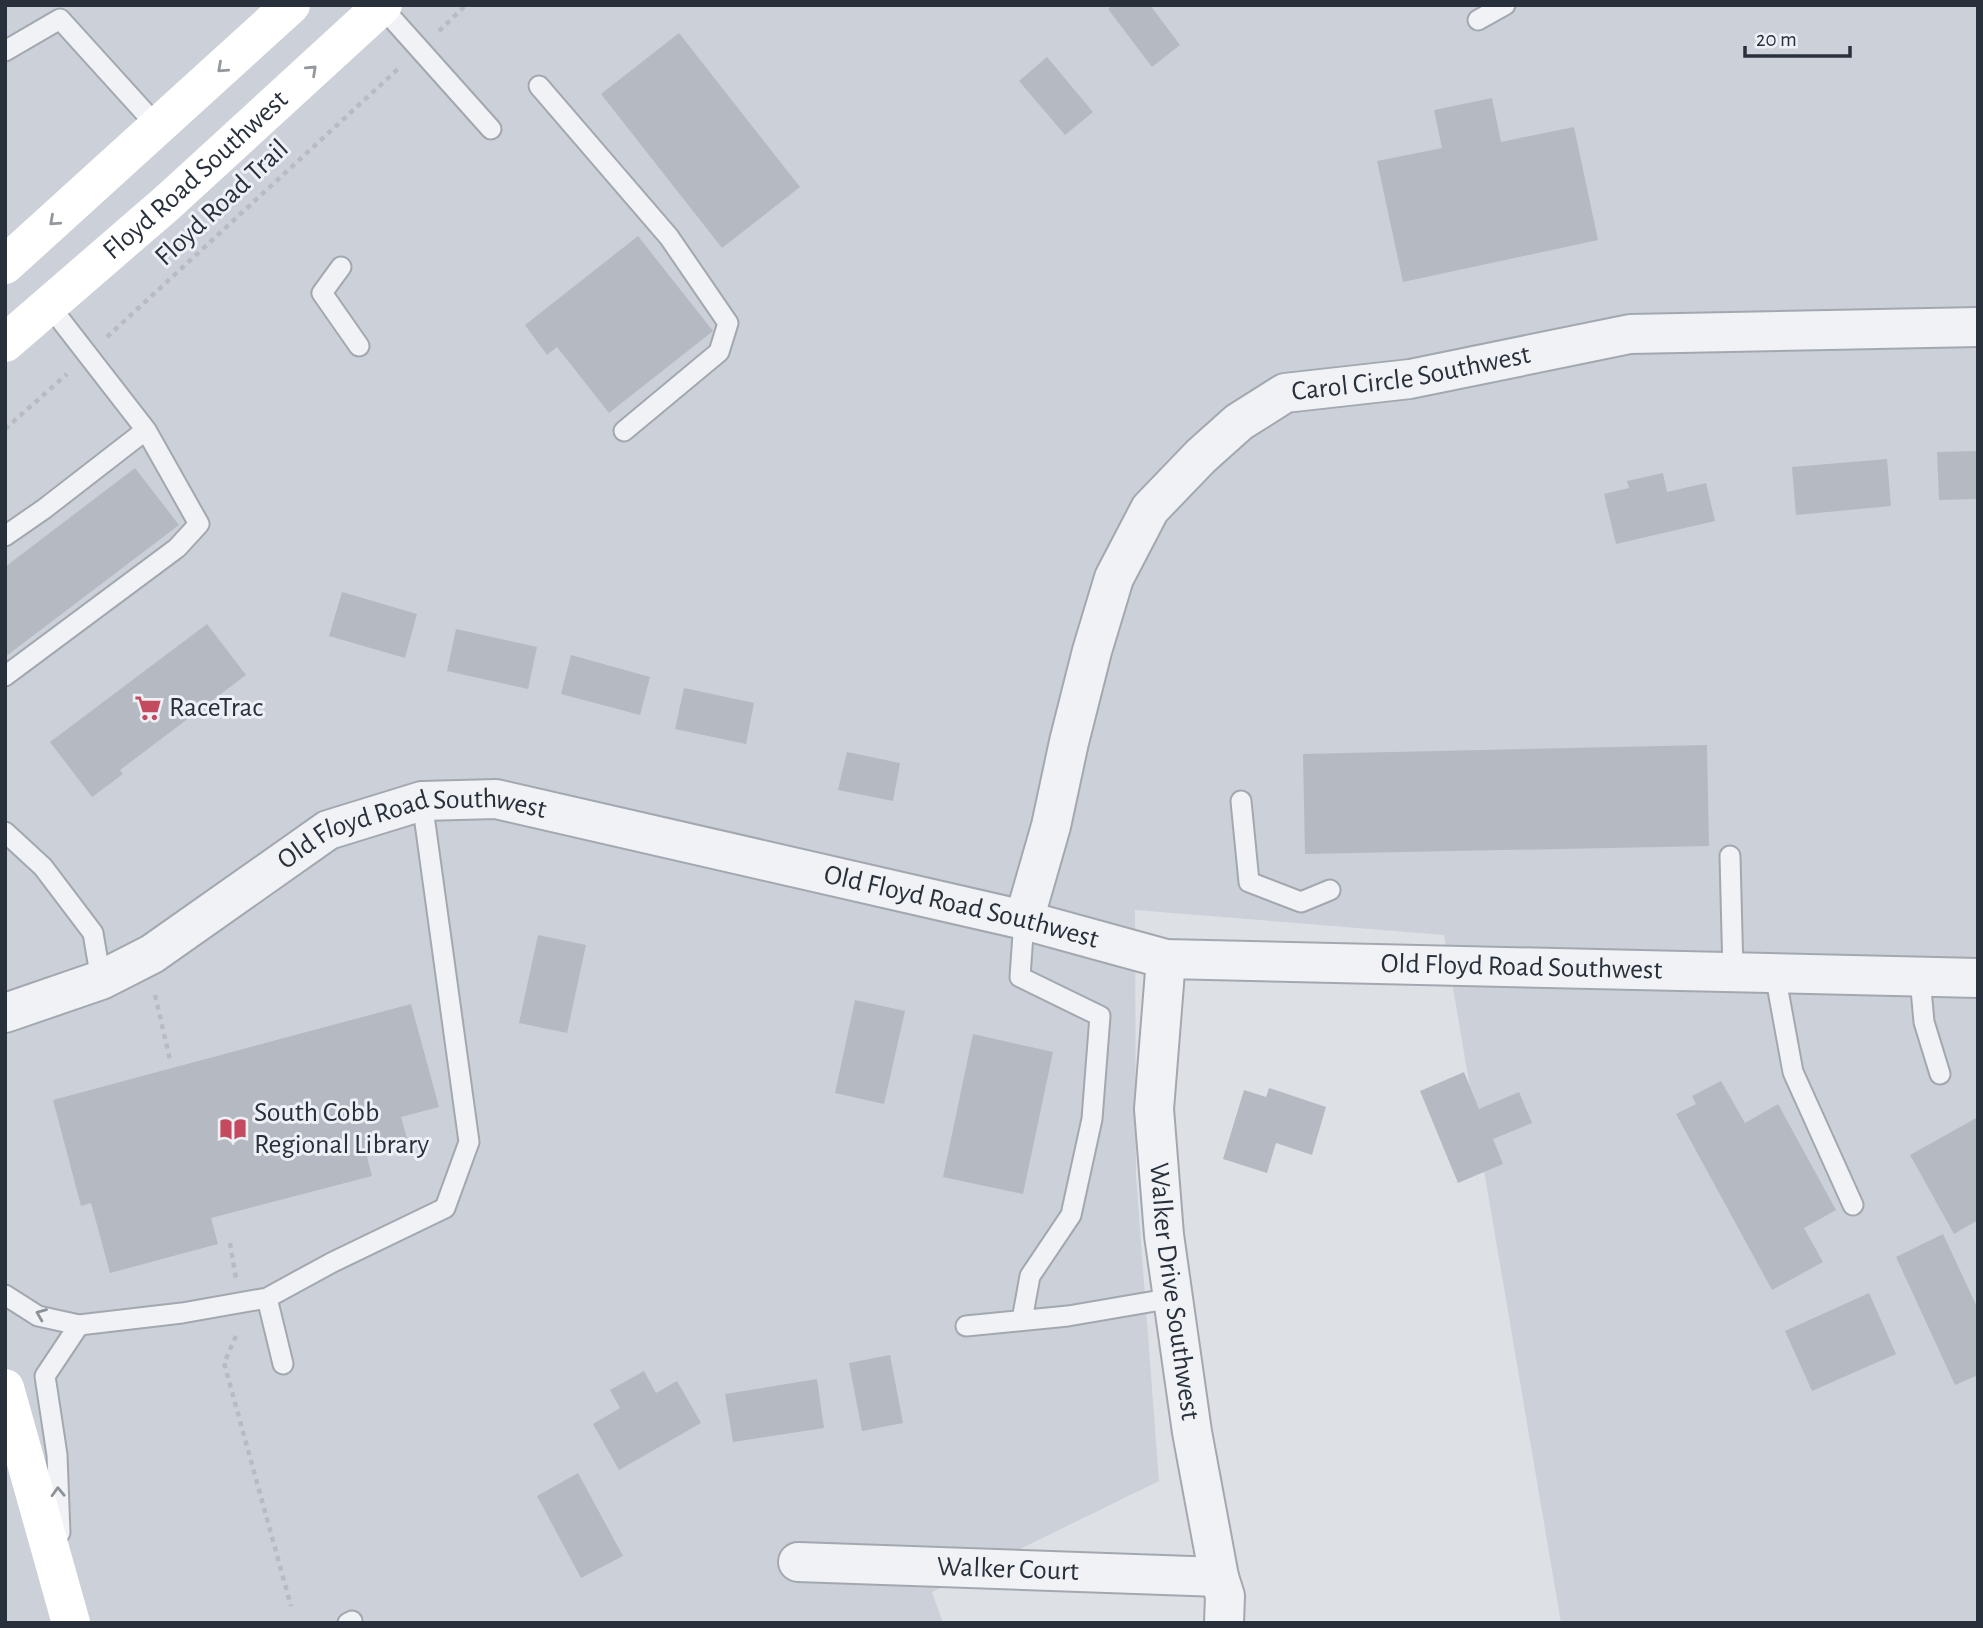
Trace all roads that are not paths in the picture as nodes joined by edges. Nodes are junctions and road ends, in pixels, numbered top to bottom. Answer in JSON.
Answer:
{"nodes":[{"id":1,"x":291,"y":5,"type":"edge"},
{"id":2,"x":1505,"y":5,"type":"edge"},
{"id":3,"x":382,"y":6,"type":"edge"},
{"id":4,"x":57,"y":12,"type":"edge"},
{"id":5,"x":1478,"y":20,"type":"dead end"},
{"id":6,"x":5,"y":51,"type":"edge"},
{"id":7,"x":539,"y":86,"type":"dead end"},
{"id":8,"x":157,"y":126,"type":"junction"},
{"id":9,"x":491,"y":129,"type":"dead end"},
{"id":10,"x":5,"y":265,"type":"edge"},
{"id":11,"x":341,"y":267,"type":"dead end"},
{"id":12,"x":49,"y":305,"type":"junction"},
{"id":13,"x":1978,"y":327,"type":"edge"},
{"id":14,"x":5,"y":343,"type":"edge"},
{"id":15,"x":359,"y":346,"type":"dead end"},
{"id":16,"x":146,"y":430,"type":"junction"},
{"id":17,"x":624,"y":431,"type":"dead end"},
{"id":18,"x":5,"y":536,"type":"edge"},
{"id":19,"x":5,"y":676,"type":"edge"},
{"id":20,"x":422,"y":801,"type":"junction"},
{"id":21,"x":1241,"y":801,"type":"dead end"},
{"id":22,"x":5,"y":832,"type":"edge"},
{"id":23,"x":1730,"y":856,"type":"dead end"},
{"id":24,"x":1329,"y":890,"type":"dead end"},
{"id":25,"x":1024,"y":920,"type":"junction"},
{"id":26,"x":1167,"y":959,"type":"junction"},
{"id":27,"x":1733,"y":974,"type":"junction"},
{"id":28,"x":1774,"y":974,"type":"junction"},
{"id":29,"x":1920,"y":978,"type":"junction"},
{"id":30,"x":1978,"y":978,"type":"edge"},
{"id":31,"x":101,"y":980,"type":"junction"},
{"id":32,"x":5,"y":1013,"type":"edge"},
{"id":33,"x":1940,"y":1074,"type":"dead end"},
{"id":34,"x":1853,"y":1205,"type":"dead end"},
{"id":35,"x":5,"y":1295,"type":"edge"},
{"id":36,"x":267,"y":1298,"type":"junction"},
{"id":37,"x":1173,"y":1298,"type":"junction"},
{"id":38,"x":1022,"y":1320,"type":"junction"},
{"id":39,"x":79,"y":1325,"type":"junction"},
{"id":40,"x":966,"y":1326,"type":"dead end"},
{"id":41,"x":283,"y":1364,"type":"dead end"},
{"id":42,"x":5,"y":1388,"type":"edge"},
{"id":43,"x":798,"y":1562,"type":"dead end"},
{"id":44,"x":1219,"y":1577,"type":"junction"},
{"id":45,"x":62,"y":1584,"type":"junction"},
{"id":46,"x":71,"y":1623,"type":"edge"},
{"id":47,"x":1224,"y":1623,"type":"edge"}],
"edges":[{"from":1,"to":8,"type":"main road","one_way":true},
{"from":2,"to":5,"type":"lane"},
{"from":3,"to":9,"type":"lane"},
{"from":12,"to":3,"type":"main road","name":"Floyd Road Southwest","one_way":true},
{"from":4,"to":6,"type":"lane"},
{"from":4,"to":8,"type":"lane"},
{"from":7,"to":17,"type":"lane"},
{"from":8,"to":10,"type":"main road","one_way":true},
{"from":11,"to":15,"type":"lane"},
{"from":12,"to":14,"type":"main road","name":"Floyd Road Southwest"},
{"from":12,"to":16,"type":"lane"},
{"from":13,"to":25,"type":"street","name":"Carol Circle Southwest"},
{"from":16,"to":18,"type":"lane"},
{"from":16,"to":19,"type":"lane"},
{"from":20,"to":25,"type":"street","name":"Old Floyd Road Southwest"},
{"from":20,"to":31,"type":"street","name":"Old Floyd Road Southwest"},
{"from":20,"to":36,"type":"lane"},
{"from":21,"to":24,"type":"lane"},
{"from":22,"to":31,"type":"lane"},
{"from":23,"to":27,"type":"lane"},
{"from":25,"to":26,"type":"street","name":"Old Floyd Road Southwest"},
{"from":25,"to":38,"type":"lane"},
{"from":26,"to":27,"type":"street","name":"Old Floyd Road Southwest"},
{"from":26,"to":37,"type":"street","name":"Walker Drive Southwest"},
{"from":27,"to":28,"type":"street","name":"Old Floyd Road Southwest"},
{"from":28,"to":29,"type":"street","name":"Old Floyd Road Southwest"},
{"from":28,"to":34,"type":"lane"},
{"from":29,"to":30,"type":"street","name":"Old Floyd Road Southwest"},
{"from":29,"to":33,"type":"lane"},
{"from":31,"to":32,"type":"street","name":"Old Floyd Road Southwest"},
{"from":39,"to":35,"type":"lane","one_way":true},
{"from":36,"to":39,"type":"lane"},
{"from":36,"to":41,"type":"lane"},
{"from":37,"to":38,"type":"lane"},
{"from":37,"to":44,"type":"street","name":"Walker Drive Southwest"},
{"from":38,"to":40,"type":"lane"},
{"from":45,"to":39,"type":"lane","one_way":true},
{"from":42,"to":45,"type":"main road"},
{"from":43,"to":44,"type":"street","name":"Walker Court"},
{"from":44,"to":47,"type":"street","name":"Walker Drive Southwest"},
{"from":45,"to":46,"type":"main road"}]}
